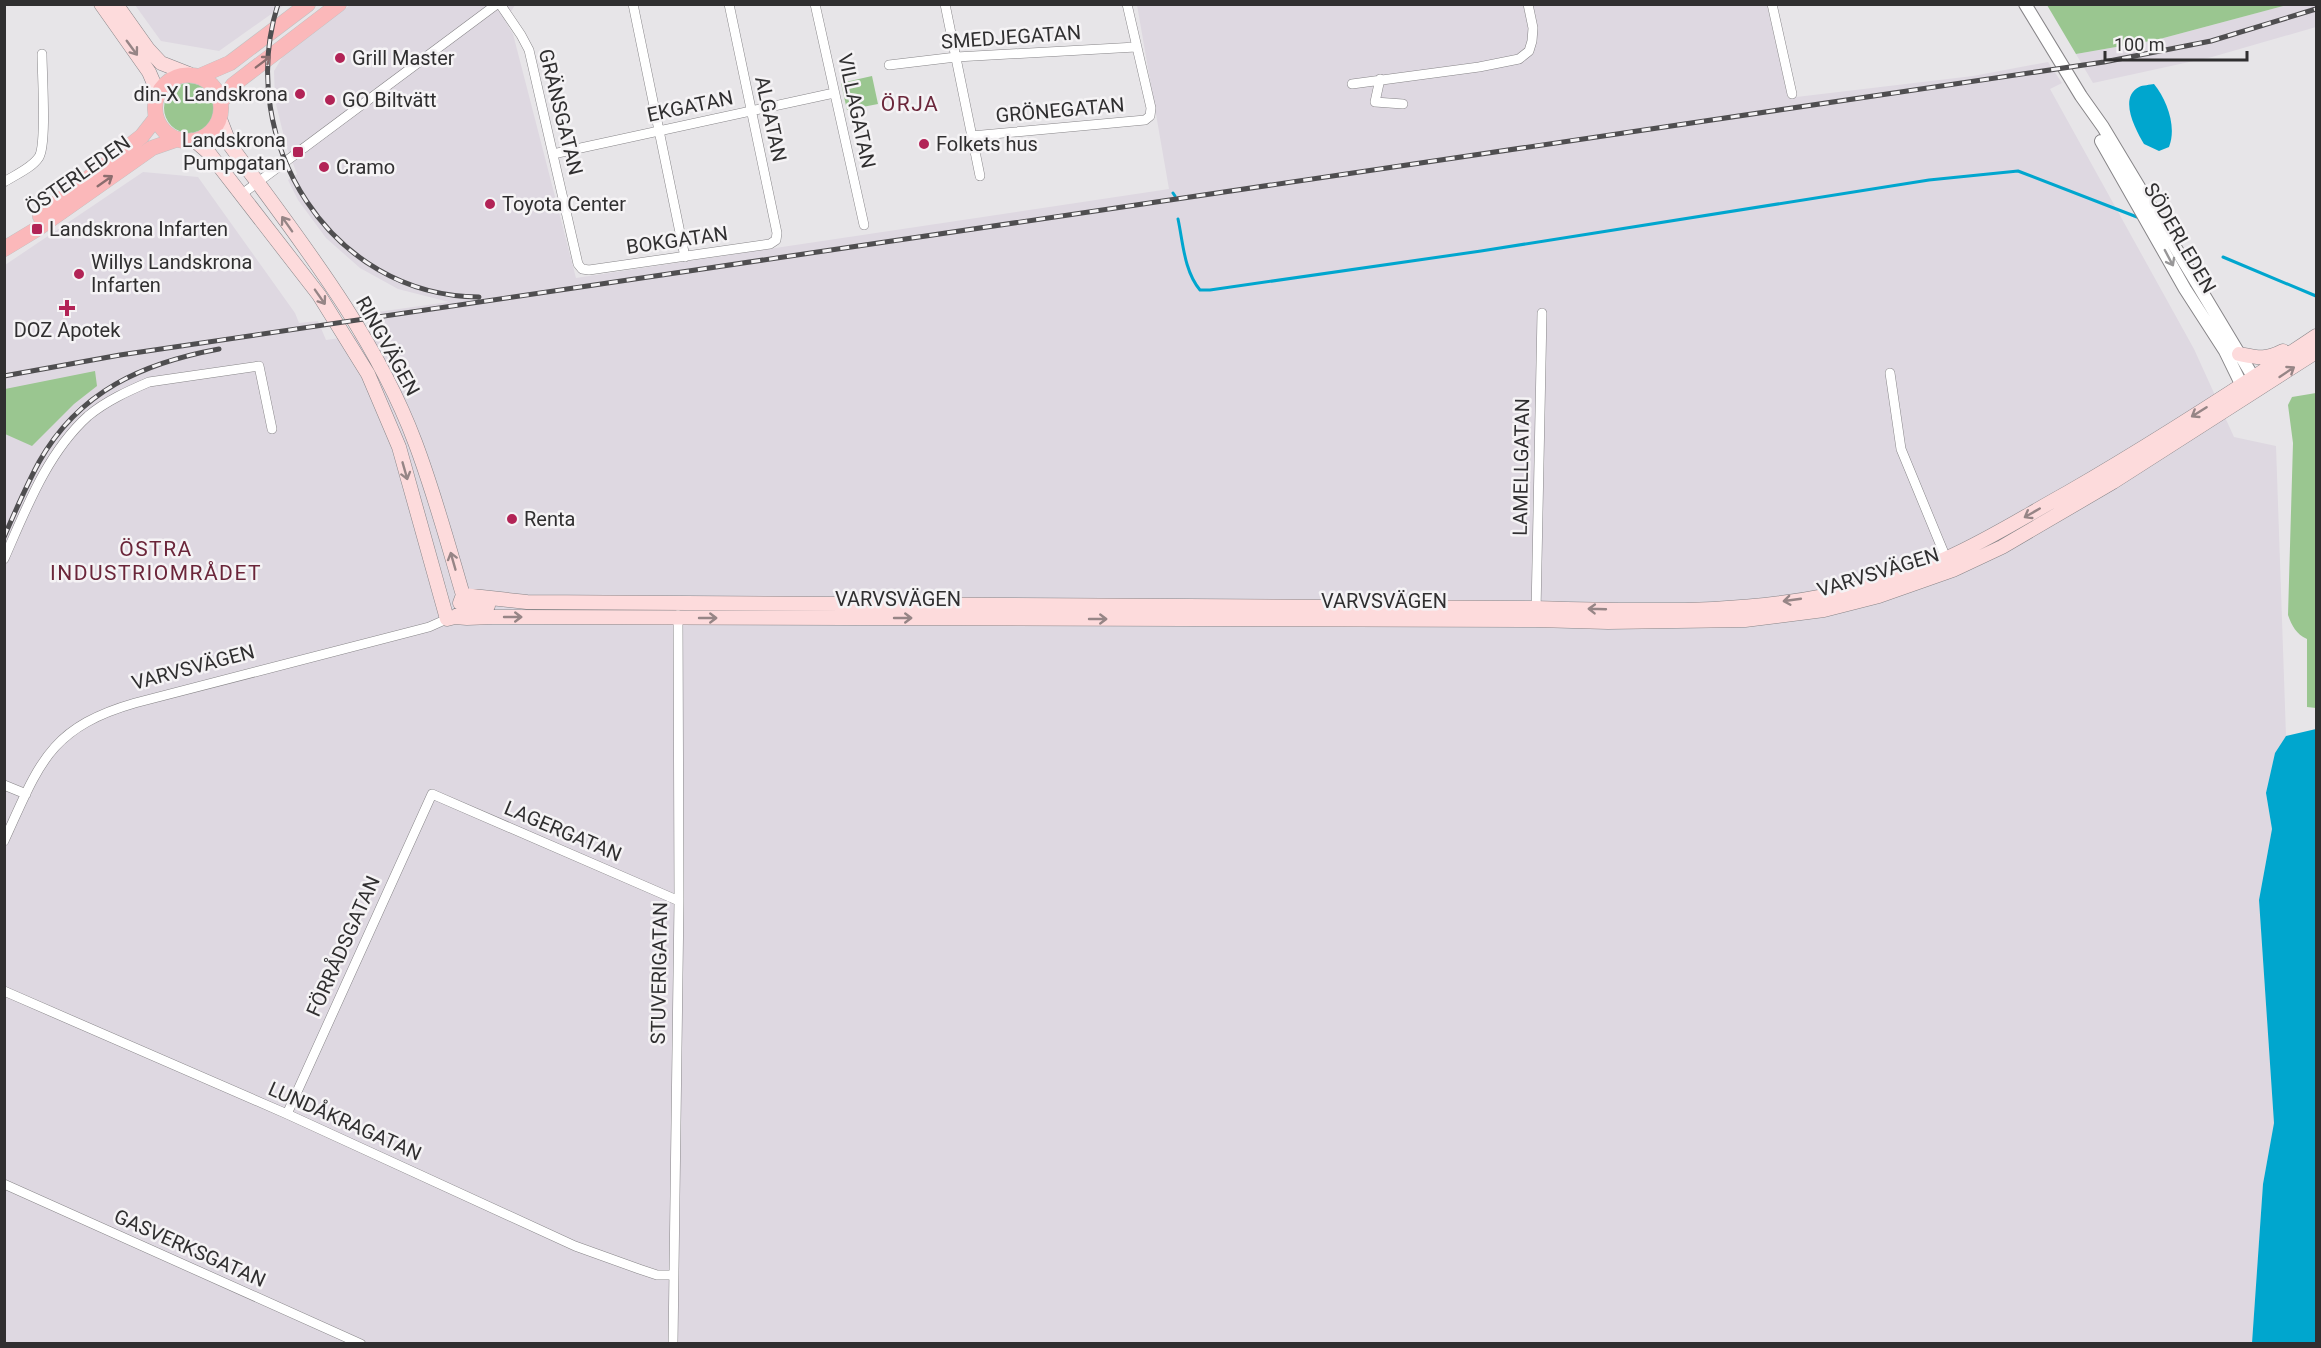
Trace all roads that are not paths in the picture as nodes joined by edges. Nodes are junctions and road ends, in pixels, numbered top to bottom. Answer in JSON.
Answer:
{"nodes":[{"id":1,"x":101,"y":4,"type":"edge"},
{"id":2,"x":116,"y":4,"type":"edge"},
{"id":3,"x":123,"y":4,"type":"edge"},
{"id":4,"x":308,"y":4,"type":"edge"},
{"id":5,"x":339,"y":4,"type":"edge"},
{"id":6,"x":499,"y":4,"type":"edge"},
{"id":7,"x":633,"y":4,"type":"edge"},
{"id":8,"x":729,"y":4,"type":"edge"},
{"id":9,"x":815,"y":4,"type":"edge"},
{"id":10,"x":945,"y":4,"type":"edge"},
{"id":11,"x":1127,"y":4,"type":"edge"},
{"id":12,"x":1528,"y":4,"type":"edge"},
{"id":13,"x":1772,"y":4,"type":"edge"},
{"id":14,"x":2025,"y":4,"type":"edge"},
{"id":15,"x":1136,"y":47,"type":"junction"},
{"id":16,"x":148,"y":50,"type":"junction"},
{"id":17,"x":42,"y":54,"type":"dead end"},
{"id":18,"x":956,"y":57,"type":"junction"},
{"id":19,"x":889,"y":65,"type":"dead end"},
{"id":20,"x":194,"y":75,"type":"junction"},
{"id":21,"x":1380,"y":79,"type":"junction"},
{"id":22,"x":1352,"y":84,"type":"dead end"},
{"id":23,"x":158,"y":93,"type":"junction"},
{"id":24,"x":834,"y":93,"type":"junction"},
{"id":25,"x":1792,"y":94,"type":"dead end"},
{"id":26,"x":2081,"y":96,"type":"junction"},
{"id":27,"x":221,"y":102,"type":"junction"},
{"id":28,"x":1403,"y":104,"type":"dead end"},
{"id":29,"x":751,"y":111,"type":"junction"},
{"id":30,"x":156,"y":118,"type":"junction"},
{"id":31,"x":220,"y":119,"type":"junction"},
{"id":32,"x":658,"y":131,"type":"junction"},
{"id":33,"x":971,"y":136,"type":"junction"},
{"id":34,"x":178,"y":139,"type":"junction"},
{"id":35,"x":194,"y":140,"type":"junction"},
{"id":36,"x":553,"y":154,"type":"junction"},
{"id":37,"x":980,"y":176,"type":"dead end"},
{"id":38,"x":4,"y":182,"type":"edge"},
{"id":39,"x":257,"y":182,"type":"junction"},
{"id":40,"x":242,"y":194,"type":"junction"},
{"id":41,"x":864,"y":225,"type":"dead end"},
{"id":42,"x":776,"y":240,"type":"joint"},
{"id":43,"x":4,"y":249,"type":"edge"},
{"id":44,"x":685,"y":257,"type":"junction"},
{"id":45,"x":582,"y":269,"type":"joint"},
{"id":46,"x":1542,"y":314,"type":"dead end"},
{"id":47,"x":2316,"y":335,"type":"edge"},
{"id":48,"x":2316,"y":352,"type":"edge"},
{"id":49,"x":2240,"y":354,"type":"junction"},
{"id":50,"x":1890,"y":373,"type":"dead end"},
{"id":51,"x":2251,"y":387,"type":"junction"},
{"id":52,"x":272,"y":429,"type":"dead end"},
{"id":53,"x":4,"y":559,"type":"edge"},
{"id":54,"x":1949,"y":564,"type":"junction"},
{"id":55,"x":463,"y":595,"type":"junction"},
{"id":56,"x":527,"y":602,"type":"junction"},
{"id":57,"x":678,"y":603,"type":"junction"},
{"id":58,"x":1536,"y":614,"type":"junction"},
{"id":59,"x":451,"y":618,"type":"junction"},
{"id":60,"x":678,"y":618,"type":"junction"},
{"id":61,"x":4,"y":785,"type":"edge"},
{"id":62,"x":26,"y":794,"type":"junction"},
{"id":63,"x":432,"y":794,"type":"joint"},
{"id":64,"x":4,"y":841,"type":"edge"},
{"id":65,"x":679,"y":901,"type":"junction"},
{"id":66,"x":4,"y":990,"type":"edge"},
{"id":67,"x":287,"y":1114,"type":"junction"},
{"id":68,"x":4,"y":1184,"type":"edge"},
{"id":69,"x":673,"y":1275,"type":"junction"},
{"id":70,"x":361,"y":1344,"type":"edge"},
{"id":71,"x":673,"y":1344,"type":"edge"}],
"edges":[{"from":1,"to":23,"type":"main road","one_way":true},
{"from":2,"to":16,"type":"main road"},
{"from":3,"to":16,"type":"main road"},
{"from":4,"to":20,"type":"main road"},
{"from":27,"to":5,"type":"main road","one_way":true},
{"from":6,"to":36,"type":"street","name":"GRÄNSGATAN"},
{"from":6,"to":39,"type":"street"},
{"from":7,"to":32,"type":"street"},
{"from":8,"to":29,"type":"street","name":"ALGATAN"},
{"from":9,"to":24,"type":"street","name":"VILLAGATAN"},
{"from":10,"to":18,"type":"street"},
{"from":11,"to":15,"type":"street"},
{"from":12,"to":21,"type":"street"},
{"from":13,"to":25,"type":"street"},
{"from":14,"to":26,"type":"street","name":"SÖDERLEDEN"},
{"from":15,"to":18,"type":"street","name":"SMEDJEGATAN"},
{"from":15,"to":33,"type":"street","name":"GRÖNEGATAN"},
{"from":16,"to":20,"type":"main road"},
{"from":17,"to":38,"type":"street"},
{"from":18,"to":19,"type":"street","name":"SMEDJEGATAN"},
{"from":18,"to":33,"type":"street"},
{"from":20,"to":23,"type":"main road"},
{"from":20,"to":27,"type":"main road"},
{"from":21,"to":22,"type":"street"},
{"from":21,"to":28,"type":"street"},
{"from":23,"to":30,"type":"main road"},
{"from":24,"to":29,"type":"street","name":"EKGATAN"},
{"from":24,"to":41,"type":"street","name":"VILLAGATAN"},
{"from":26,"to":49,"type":"street","name":"SÖDERLEDEN"},
{"from":26,"to":51,"type":"street","name":"SÖDERLEDEN","one_way":true},
{"from":27,"to":31,"type":"main road"},
{"from":29,"to":32,"type":"street","name":"EKGATAN"},
{"from":29,"to":42,"type":"street","name":"ALGATAN"},
{"from":30,"to":34,"type":"main road"},
{"from":30,"to":43,"type":"main road","name":"ÖSTERLEDEN"},
{"from":31,"to":35,"type":"main road"},
{"from":31,"to":39,"type":"main road","name":"RINGVÄGEN"},
{"from":32,"to":36,"type":"street","name":"EKGATAN"},
{"from":32,"to":44,"type":"street"},
{"from":33,"to":37,"type":"street"},
{"from":34,"to":35,"type":"main road"},
{"from":43,"to":34,"type":"main road","name":"ÖSTERLEDEN","one_way":true},
{"from":35,"to":40,"type":"main road","name":"RINGVÄGEN"},
{"from":36,"to":45,"type":"street","name":"GRÄNSGATAN"},
{"from":39,"to":40,"type":"street"},
{"from":55,"to":39,"type":"main road","name":"RINGVÄGEN","one_way":true},
{"from":40,"to":59,"type":"main road","name":"RINGVÄGEN","one_way":true},
{"from":42,"to":44,"type":"street","name":"BOKGATAN"},
{"from":44,"to":45,"type":"street","name":"BOKGATAN"},
{"from":46,"to":58,"type":"street","name":"LAMELLGATAN"},
{"from":47,"to":49,"type":"main road"},
{"from":47,"to":51,"type":"main road"},
{"from":51,"to":48,"type":"main road","one_way":true},
{"from":49,"to":51,"type":"street","name":"SÖDERLEDEN"},
{"from":50,"to":54,"type":"street"},
{"from":51,"to":54,"type":"main road","name":"VARVSVÄGEN"},
{"from":52,"to":53,"type":"street"},
{"from":54,"to":58,"type":"main road","name":"VARVSVÄGEN"},
{"from":55,"to":56,"type":"main road","name":"VARVSVÄGEN"},
{"from":55,"to":59,"type":"main road"},
{"from":56,"to":57,"type":"main road","name":"VARVSVÄGEN"},
{"from":56,"to":59,"type":"main road","name":"VARVSVÄGEN"},
{"from":57,"to":58,"type":"main road","name":"VARVSVÄGEN"},
{"from":57,"to":60,"type":"street","name":"STUVERIGATAN"},
{"from":60,"to":58,"type":"main road","name":"VARVSVÄGEN","one_way":true},
{"from":59,"to":60,"type":"main road","name":"VARVSVÄGEN","one_way":true},
{"from":59,"to":62,"type":"street","name":"VARVSVÄGEN"},
{"from":60,"to":65,"type":"street","name":"STUVERIGATAN"},
{"from":61,"to":62,"type":"street"},
{"from":62,"to":64,"type":"street","name":"VARVSVÄGEN"},
{"from":63,"to":65,"type":"street","name":"LAGERGATAN"},
{"from":63,"to":67,"type":"street","name":"FÖRRÅDSGATAN"},
{"from":65,"to":69,"type":"street","name":"STUVERIGATAN"},
{"from":66,"to":67,"type":"street","name":"LUNDÅKRAGATAN"},
{"from":67,"to":69,"type":"street","name":"LUNDÅKRAGATAN"},
{"from":68,"to":70,"type":"street","name":"GASVERKSGATAN"},
{"from":69,"to":71,"type":"street","name":"STUVERIGATAN"}]}
